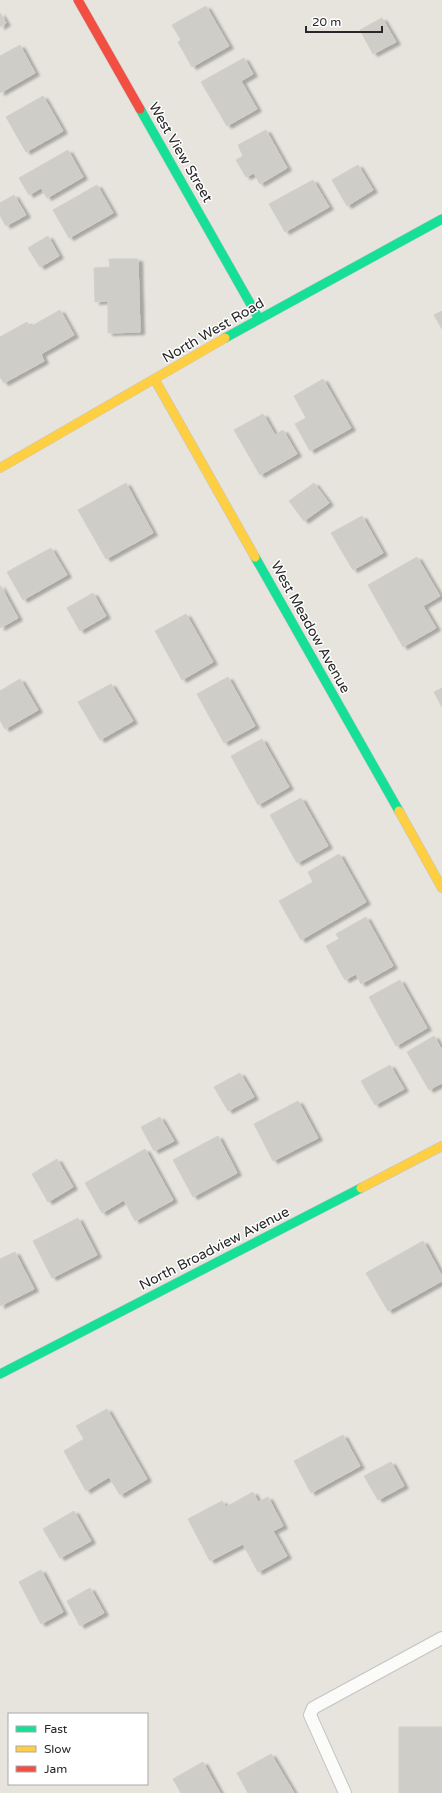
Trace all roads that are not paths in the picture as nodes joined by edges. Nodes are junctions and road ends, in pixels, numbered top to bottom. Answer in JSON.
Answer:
{"nodes":[{"id":1,"x":78,"y":0,"type":"edge"},
{"id":2,"x":442,"y":219,"type":"edge"},
{"id":3,"x":259,"y":319,"type":"junction"},
{"id":4,"x":155,"y":380,"type":"junction"},
{"id":5,"x":0,"y":468,"type":"edge"},
{"id":6,"x":442,"y":888,"type":"edge"},
{"id":7,"x":442,"y":1146,"type":"edge"},
{"id":8,"x":0,"y":1374,"type":"edge"},
{"id":9,"x":442,"y":1638,"type":"edge"},
{"id":10,"x":345,"y":1793,"type":"edge"}],
"edges":[{"from":1,"to":3,"type":"street","name":"West View Street"},
{"from":2,"to":3,"type":"street","name":"North West Road"},
{"from":3,"to":4,"type":"street","name":"North West Road"},
{"from":4,"to":5,"type":"street","name":"North West Road"},
{"from":4,"to":6,"type":"street","name":"West Meadow Avenue"},
{"from":7,"to":8,"type":"street","name":"North Broadview Avenue"},
{"from":9,"to":10,"type":"lane"}]}
